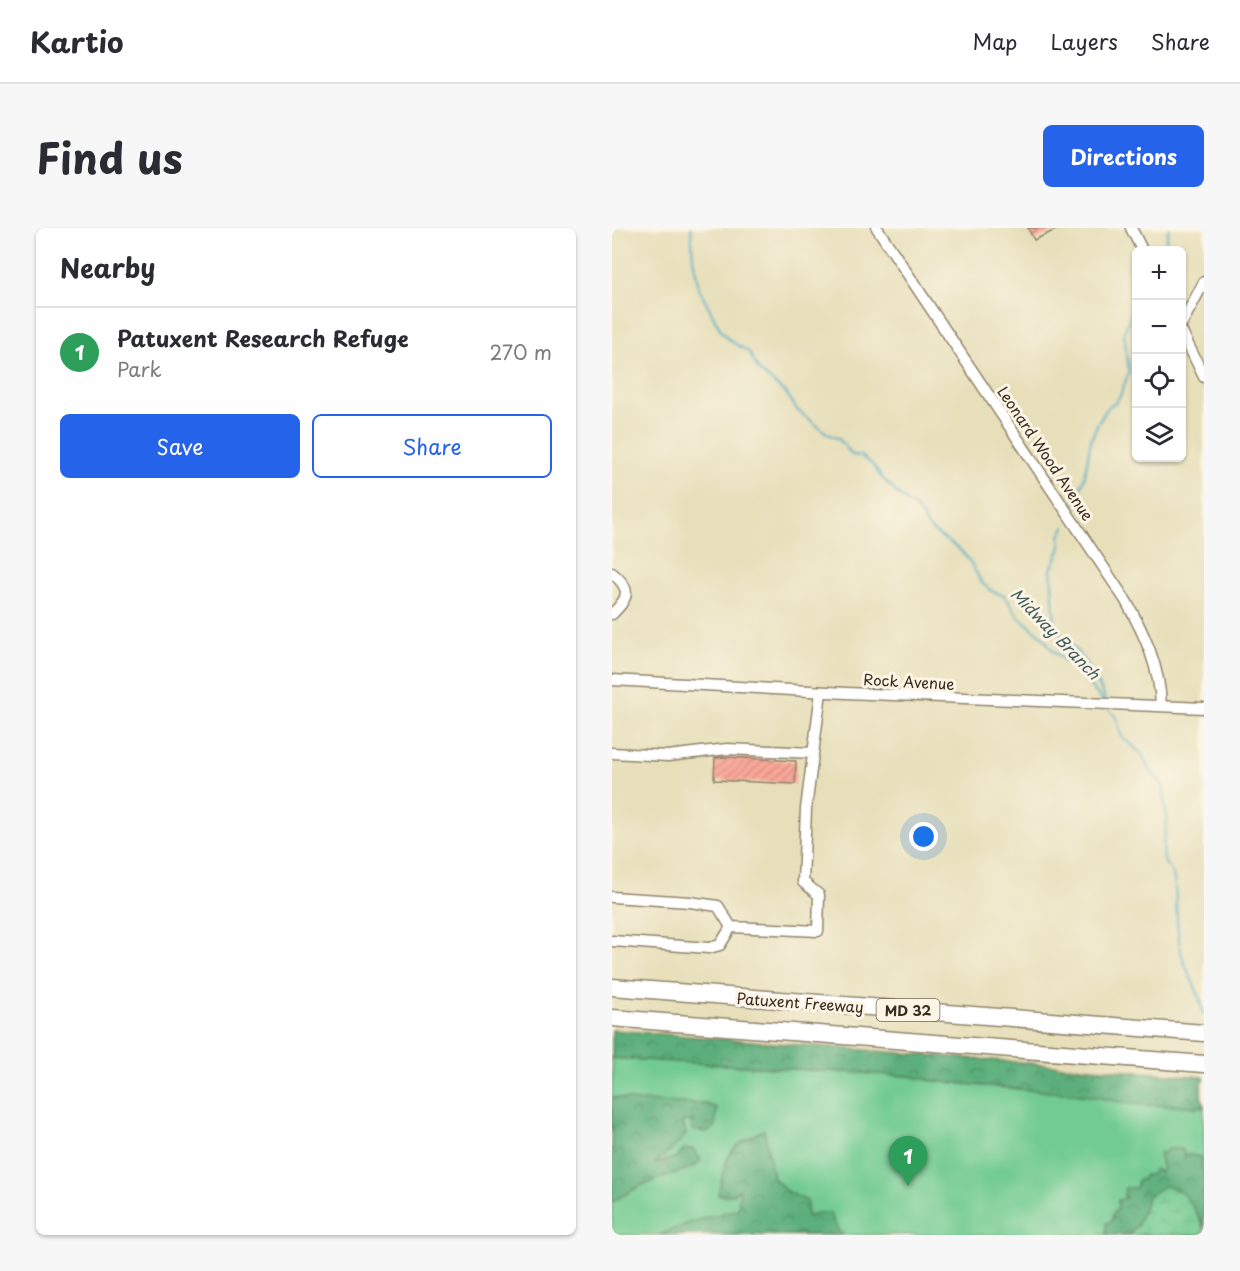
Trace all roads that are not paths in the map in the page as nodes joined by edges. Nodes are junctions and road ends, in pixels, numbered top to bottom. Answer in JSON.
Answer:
{"nodes":[{"id":1,"x":877,"y":228,"type":"edge"},
{"id":2,"x":1131,"y":228,"type":"edge"},
{"id":3,"x":1140,"y":246,"type":"edge"},
{"id":4,"x":1204,"y":282,"type":"edge"},
{"id":5,"x":1186,"y":316,"type":"edge"},
{"id":6,"x":1186,"y":340,"type":"edge"},
{"id":7,"x":1204,"y":377,"type":"edge"},
{"id":8,"x":612,"y":573,"type":"edge"},
{"id":9,"x":612,"y":614,"type":"edge"},
{"id":10,"x":612,"y":680,"type":"edge"},
{"id":11,"x":821,"y":692,"type":"junction"},
{"id":12,"x":1161,"y":706,"type":"junction"},
{"id":13,"x":1204,"y":708,"type":"edge"},
{"id":14,"x":612,"y":753,"type":"edge"},
{"id":15,"x":813,"y":753,"type":"junction"},
{"id":16,"x":612,"y":897,"type":"edge"},
{"id":17,"x":731,"y":927,"type":"junction"},
{"id":18,"x":612,"y":941,"type":"edge"},
{"id":19,"x":612,"y":987,"type":"edge"},
{"id":20,"x":612,"y":1018,"type":"edge"},
{"id":21,"x":1204,"y":1033,"type":"edge"},
{"id":22,"x":1204,"y":1065,"type":"edge"}],
"edges":[{"from":1,"to":12,"type":"street","name":"Leonard Wood Avenue"},
{"from":2,"to":3,"type":"street"},
{"from":4,"to":5,"type":"street"},
{"from":6,"to":7,"type":"street"},
{"from":8,"to":9,"type":"street"},
{"from":10,"to":11,"type":"street","name":"Rock Avenue"},
{"from":11,"to":12,"type":"street","name":"Rock Avenue"},
{"from":11,"to":15,"type":"street"},
{"from":12,"to":13,"type":"street","name":"Rock Avenue"},
{"from":14,"to":15,"type":"street"},
{"from":15,"to":17,"type":"street"},
{"from":16,"to":17,"type":"street"},
{"from":17,"to":18,"type":"street"},
{"from":19,"to":21,"type":"highway","name":"Patuxent Freeway","number":"MD 32"},
{"from":20,"to":22,"type":"highway","name":"Patuxent Freeway","number":"MD 32"}]}
